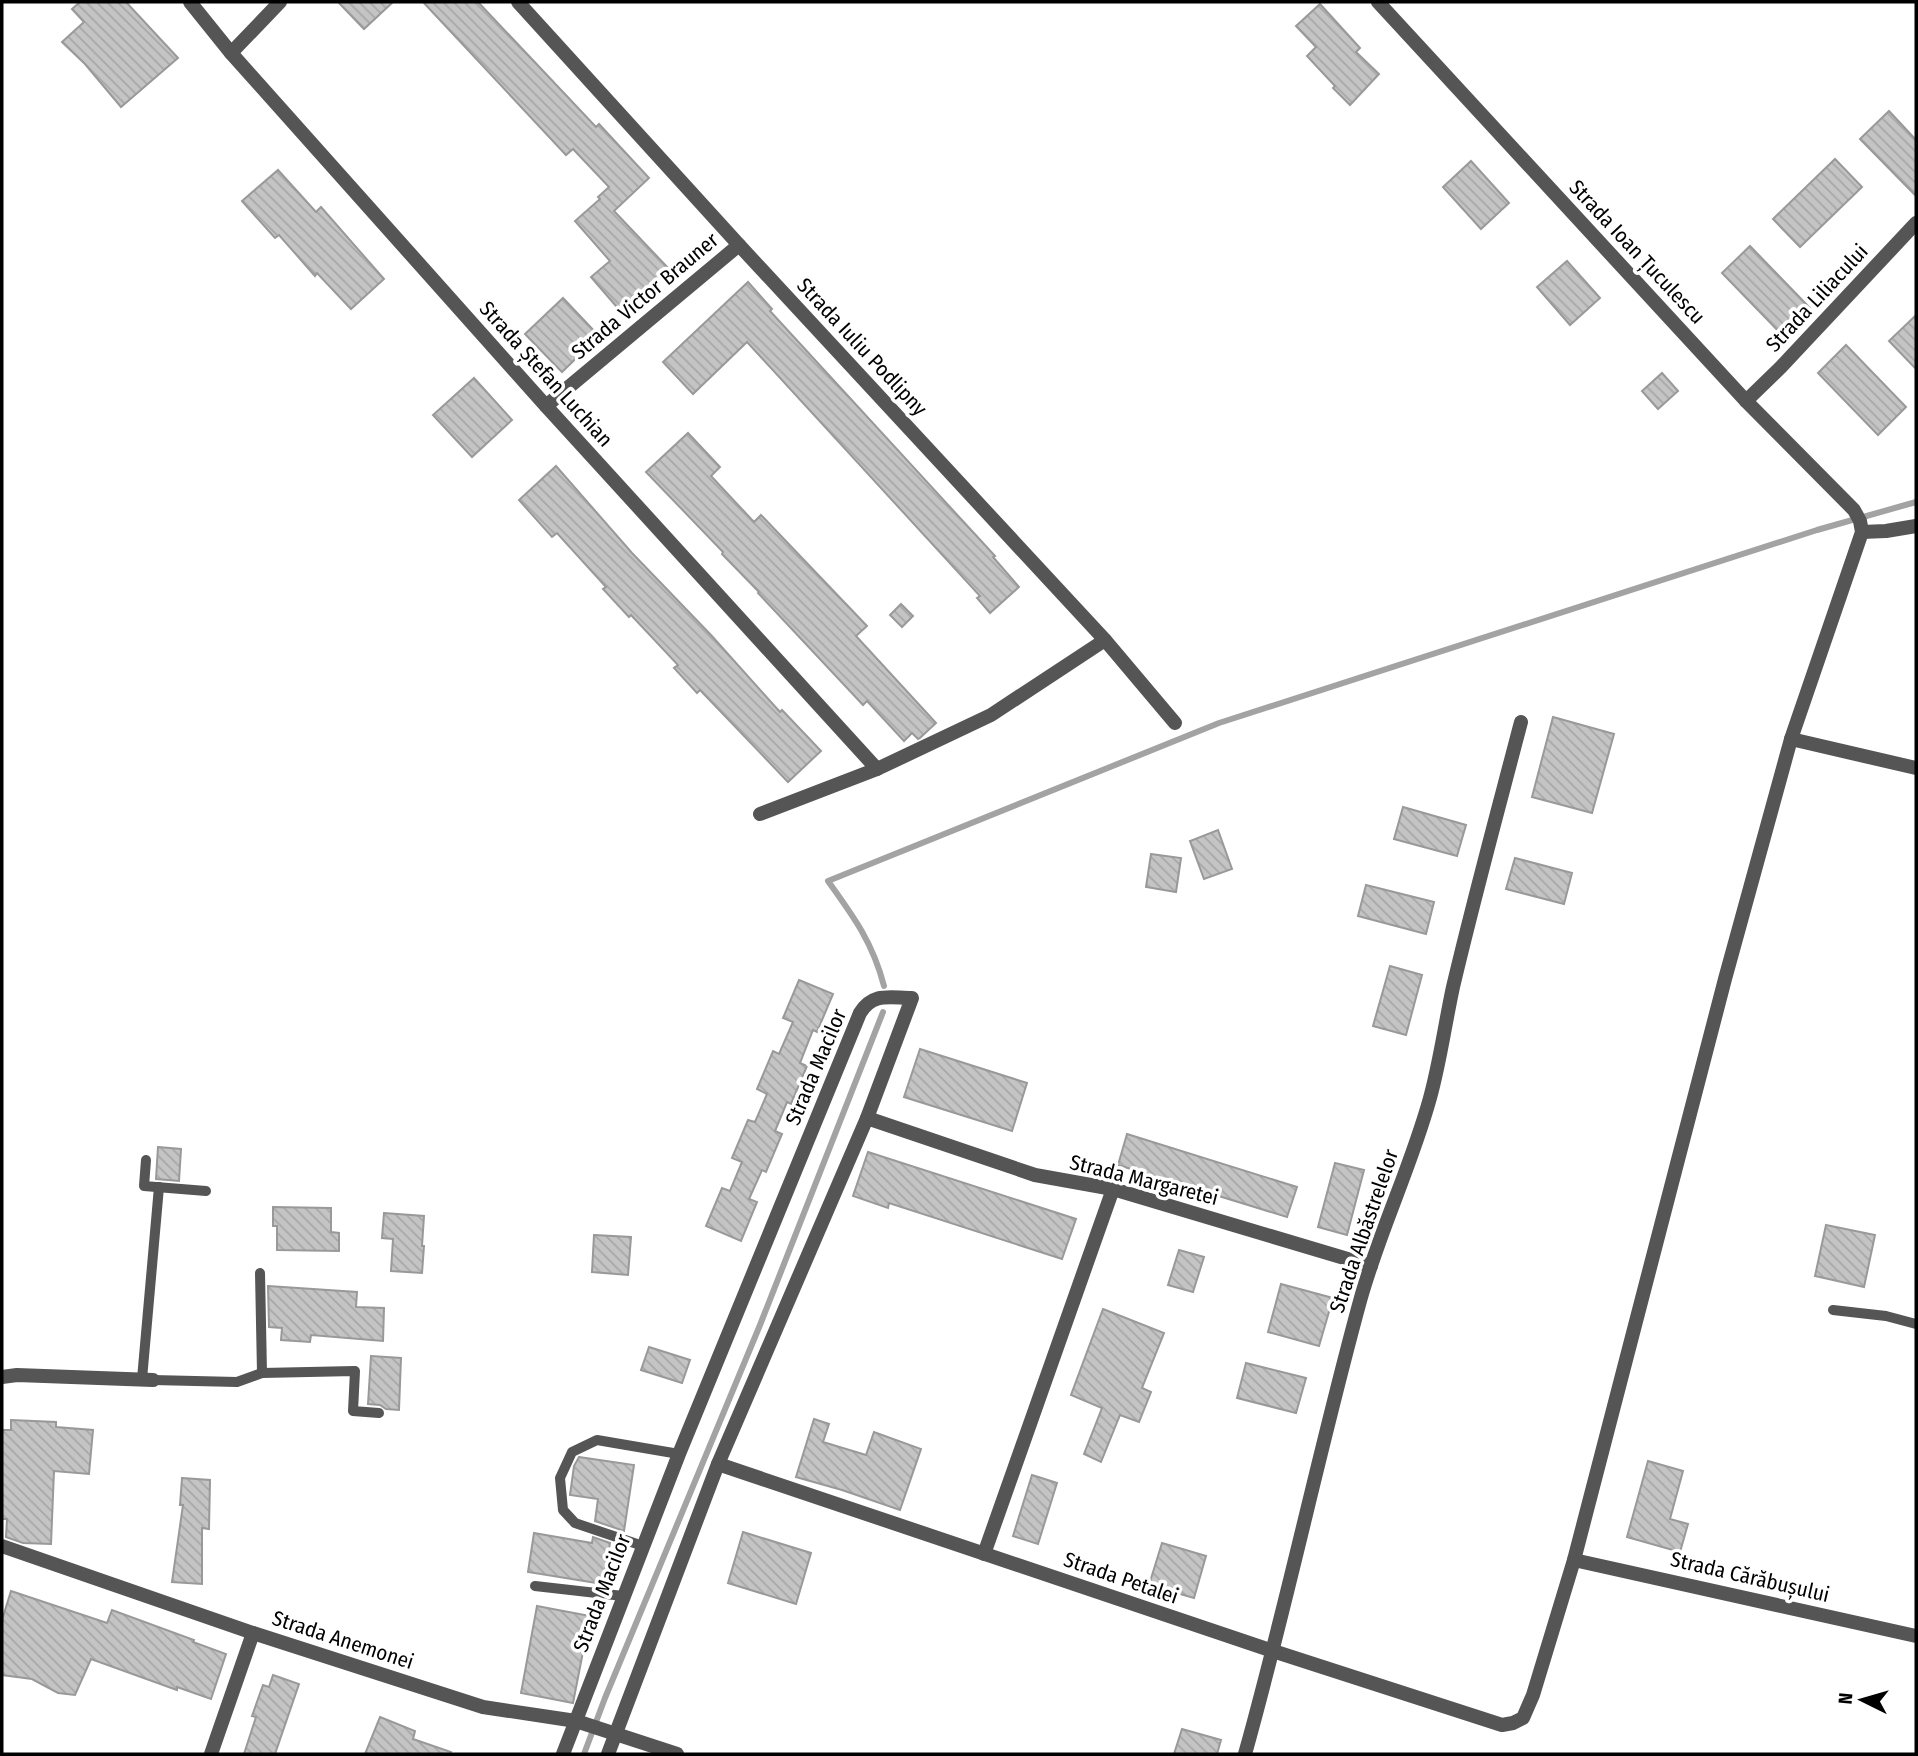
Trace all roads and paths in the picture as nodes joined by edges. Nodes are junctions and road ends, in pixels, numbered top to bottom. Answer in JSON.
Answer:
{"nodes":[{"id":1,"x":190,"y":2,"type":"edge"},
{"id":2,"x":280,"y":2,"type":"edge"},
{"id":3,"x":517,"y":2,"type":"edge"},
{"id":4,"x":1378,"y":2,"type":"edge"},
{"id":5,"x":231,"y":53,"type":"junction"},
{"id":6,"x":1916,"y":223,"type":"edge"},
{"id":7,"x":739,"y":245,"type":"junction"},
{"id":8,"x":1746,"y":401,"type":"junction"},
{"id":9,"x":546,"y":406,"type":"junction"},
{"id":10,"x":1916,"y":526,"type":"edge"},
{"id":11,"x":1862,"y":532,"type":"junction"},
{"id":12,"x":1105,"y":640,"type":"junction"},
{"id":13,"x":1521,"y":722,"type":"dead end"},
{"id":14,"x":1175,"y":723,"type":"dead end"},
{"id":15,"x":1791,"y":739,"type":"junction"},
{"id":16,"x":1916,"y":768,"type":"edge"},
{"id":17,"x":877,"y":769,"type":"junction"},
{"id":18,"x":760,"y":814,"type":"dead end"},
{"id":19,"x":867,"y":1118,"type":"junction"},
{"id":20,"x":146,"y":1160,"type":"dead end"},
{"id":21,"x":159,"y":1187,"type":"junction"},
{"id":22,"x":1112,"y":1189,"type":"junction"},
{"id":23,"x":206,"y":1191,"type":"dead end"},
{"id":24,"x":1371,"y":1266,"type":"junction"},
{"id":25,"x":260,"y":1273,"type":"dead end"},
{"id":26,"x":1833,"y":1310,"type":"dead end"},
{"id":27,"x":1916,"y":1324,"type":"edge"},
{"id":28,"x":262,"y":1373,"type":"junction"},
{"id":29,"x":2,"y":1377,"type":"edge"},
{"id":30,"x":147,"y":1380,"type":"junction"},
{"id":31,"x":379,"y":1413,"type":"dead end"},
{"id":32,"x":678,"y":1454,"type":"junction"},
{"id":33,"x":718,"y":1464,"type":"junction"},
{"id":34,"x":2,"y":1546,"type":"edge"},
{"id":35,"x":643,"y":1546,"type":"junction"},
{"id":36,"x":984,"y":1554,"type":"junction"},
{"id":37,"x":1574,"y":1560,"type":"junction"},
{"id":38,"x":534,"y":1586,"type":"dead end"},
{"id":39,"x":623,"y":1596,"type":"junction"},
{"id":40,"x":253,"y":1633,"type":"junction"},
{"id":41,"x":1916,"y":1636,"type":"edge"},
{"id":42,"x":1273,"y":1651,"type":"junction"},
{"id":43,"x":579,"y":1722,"type":"junction"},
{"id":44,"x":611,"y":1733,"type":"junction"},
{"id":45,"x":211,"y":1754,"type":"edge"},
{"id":46,"x":563,"y":1754,"type":"edge"},
{"id":47,"x":608,"y":1754,"type":"edge"},
{"id":48,"x":677,"y":1754,"type":"edge"},
{"id":49,"x":1245,"y":1754,"type":"edge"}],
"edges":[{"from":1,"to":5,"type":"street","name":"Strada Ștefan Luchian"},
{"from":2,"to":5,"type":"street"},
{"from":3,"to":7,"type":"street","name":"Strada Iuliu Podlipny"},
{"from":4,"to":8,"type":"street","name":"Strada Ioan Țuculescu"},
{"from":5,"to":9,"type":"street","name":"Strada Ștefan Luchian"},
{"from":6,"to":8,"type":"street","name":"Strada Liliacului"},
{"from":7,"to":9,"type":"street","name":"Strada Victor Brauner"},
{"from":7,"to":12,"type":"street","name":"Strada Iuliu Podlipny"},
{"from":8,"to":11,"type":"street","name":"Strada Ioan Țuculescu"},
{"from":9,"to":17,"type":"street","name":"Strada Ștefan Luchian"},
{"from":10,"to":11,"type":"street"},
{"from":11,"to":15,"type":"street"},
{"from":12,"to":14,"type":"street","name":"Strada Iuliu Podlipny"},
{"from":12,"to":17,"type":"street"},
{"from":13,"to":24,"type":"street","name":"Strada Albăstrelelor"},
{"from":15,"to":16,"type":"street"},
{"from":15,"to":37,"type":"street"},
{"from":17,"to":18,"type":"street"},
{"from":19,"to":22,"type":"street","name":"Strada Margaretei"},
{"from":19,"to":32,"type":"street","name":"Strada Macilor"},
{"from":19,"to":33,"type":"street","name":"Strada Macilor"},
{"from":20,"to":21,"type":"lane"},
{"from":21,"to":23,"type":"lane"},
{"from":21,"to":30,"type":"lane"},
{"from":22,"to":24,"type":"street","name":"Strada Margaretei"},
{"from":22,"to":36,"type":"street"},
{"from":24,"to":42,"type":"street","name":"Strada Albăstrelelor"},
{"from":25,"to":28,"type":"lane"},
{"from":26,"to":27,"type":"lane"},
{"from":28,"to":30,"type":"lane"},
{"from":28,"to":31,"type":"lane"},
{"from":29,"to":30,"type":"street"},
{"from":32,"to":35,"type":"street","name":"Strada Macilor"},
{"from":32,"to":35,"type":"lane"},
{"from":33,"to":36,"type":"street","name":"Strada Petalei"},
{"from":33,"to":44,"type":"street","name":"Strada Macilor"},
{"from":34,"to":40,"type":"street","name":"Strada Anemonei"},
{"from":35,"to":39,"type":"street","name":"Strada Macilor"},
{"from":36,"to":42,"type":"street","name":"Strada Petalei"},
{"from":37,"to":41,"type":"street","name":"Strada Cărăbușului"},
{"from":37,"to":42,"type":"street","name":"Strada Petalei"},
{"from":38,"to":39,"type":"lane"},
{"from":39,"to":43,"type":"street","name":"Strada Macilor"},
{"from":40,"to":43,"type":"street","name":"Strada Anemonei"},
{"from":40,"to":45,"type":"street"},
{"from":42,"to":49,"type":"street","name":"Strada Albăstrelelor"},
{"from":43,"to":44,"type":"street","name":"Strada Anemonei"},
{"from":43,"to":46,"type":"street","name":"Strada Macilor"},
{"from":44,"to":47,"type":"street","name":"Strada Macilor"},
{"from":44,"to":48,"type":"street","name":"Strada Anemonei"}]}
